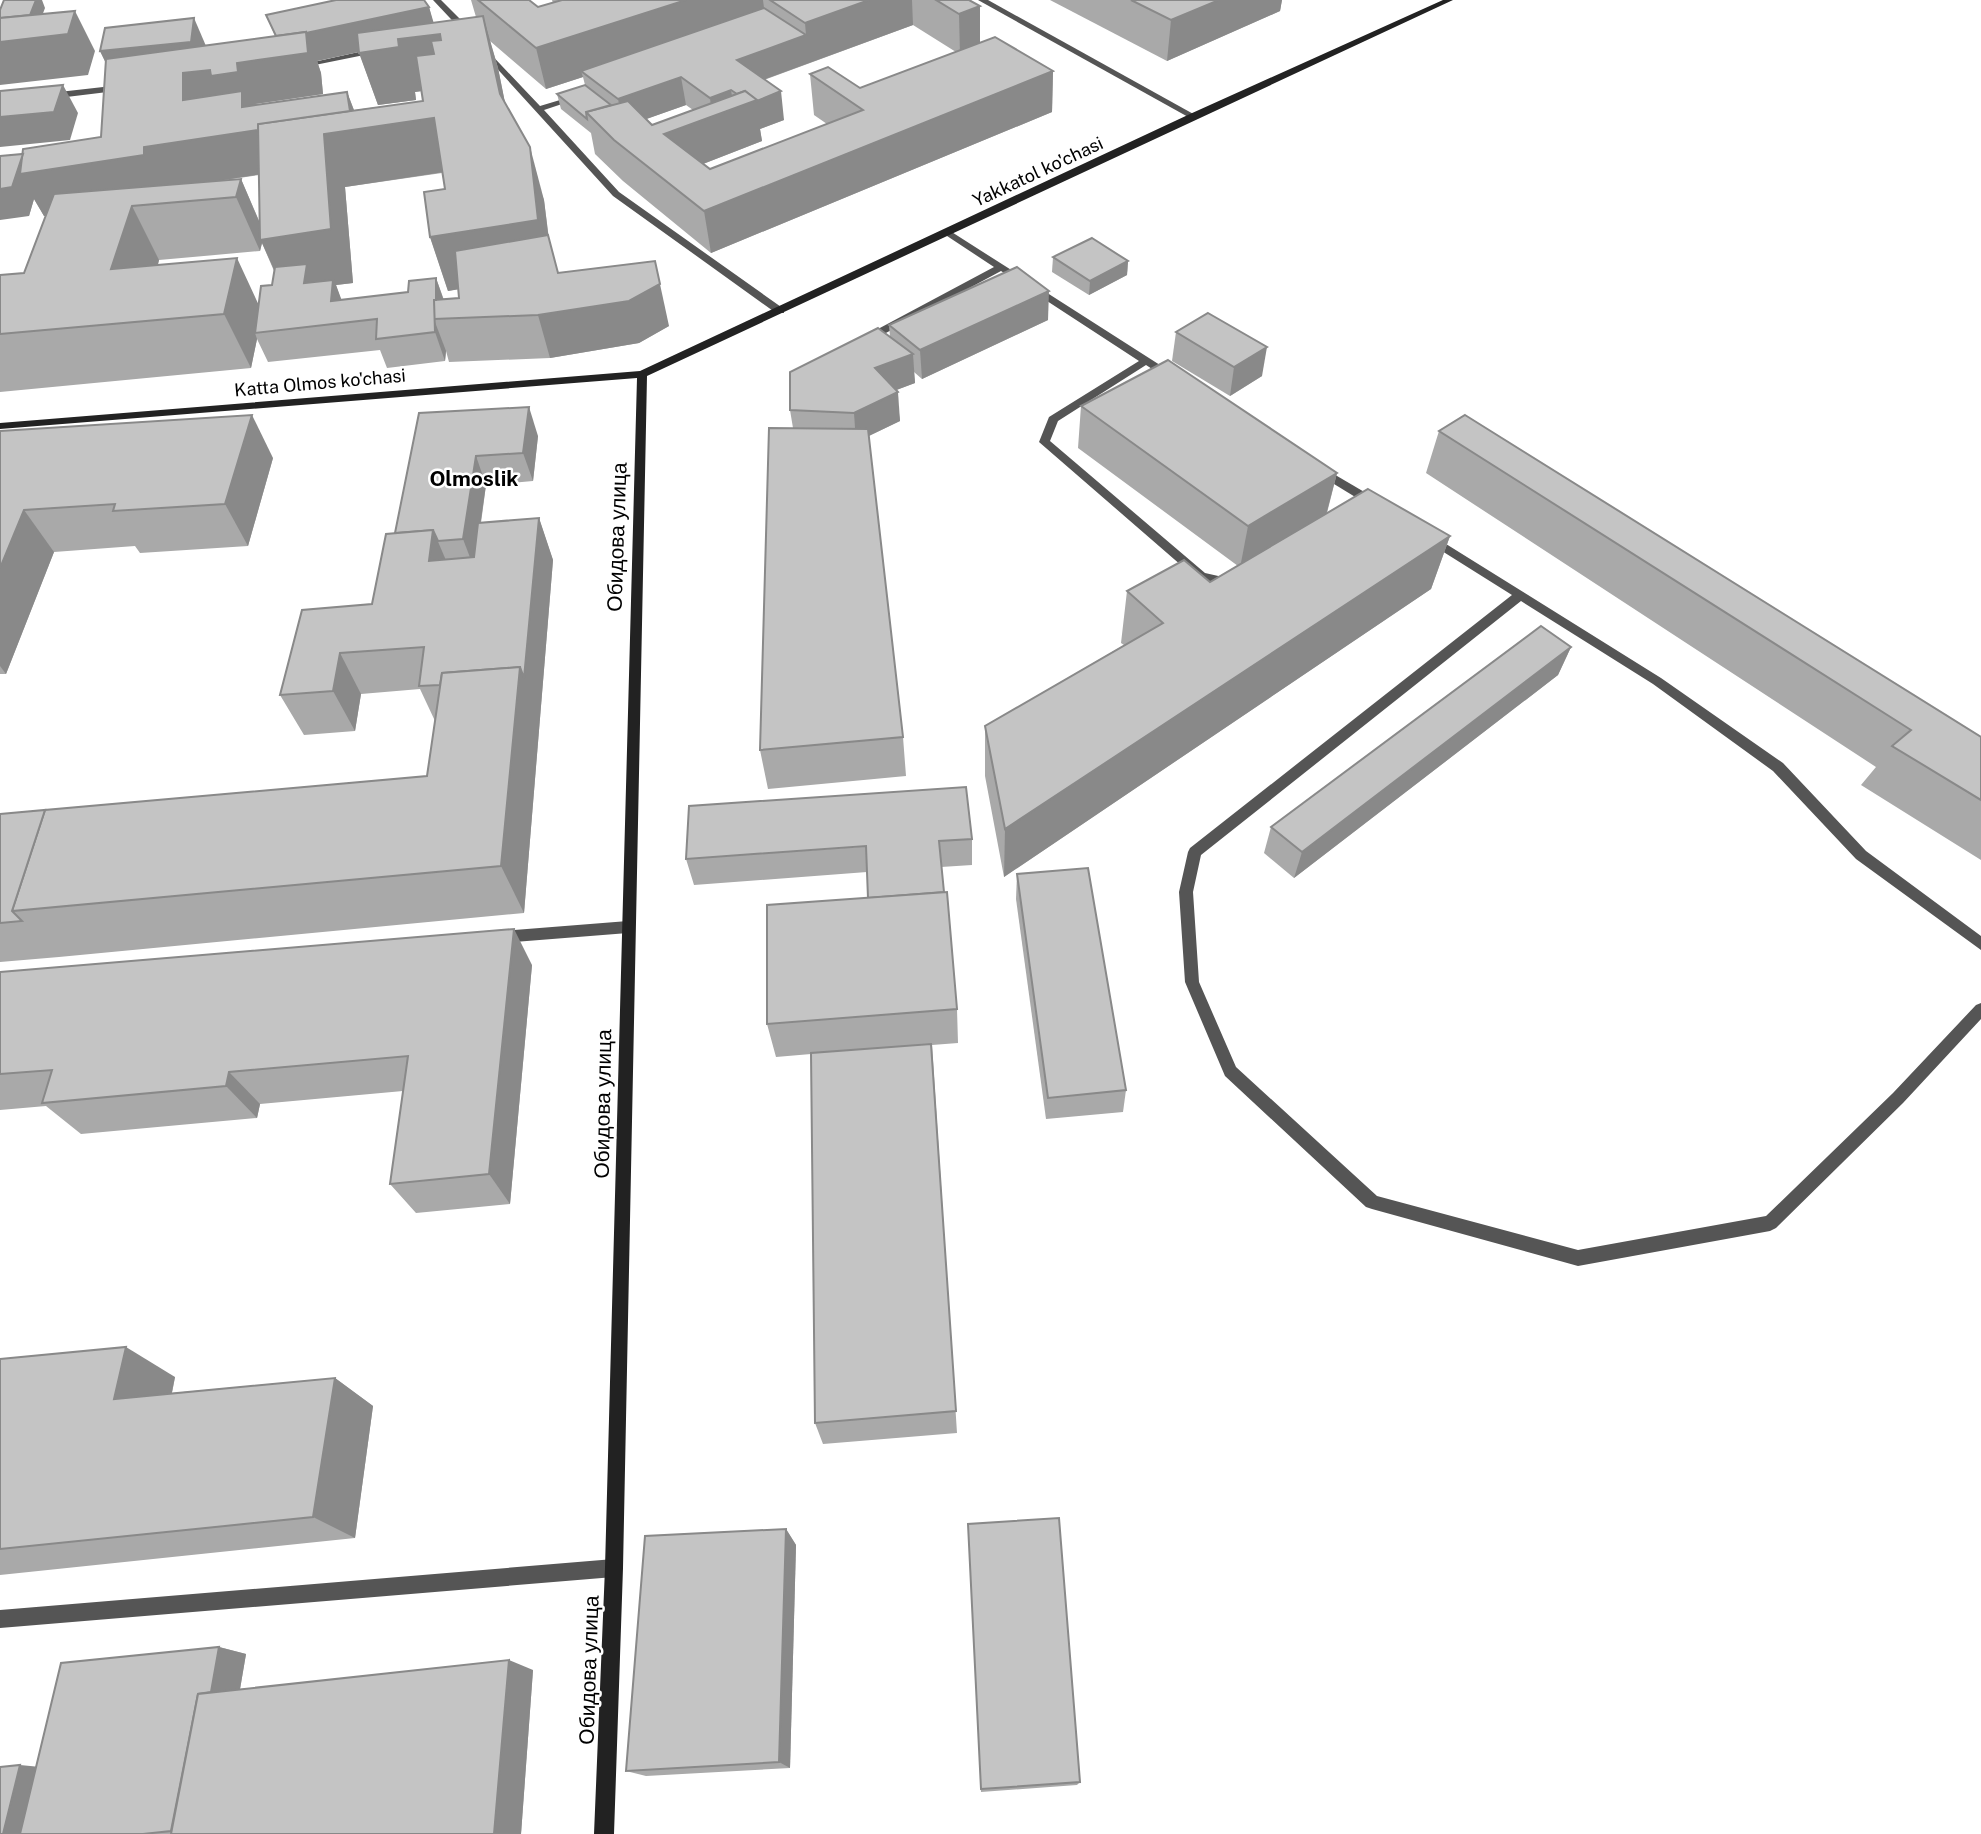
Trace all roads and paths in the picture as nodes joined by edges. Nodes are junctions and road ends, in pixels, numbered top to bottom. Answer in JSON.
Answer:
{"nodes":[{"id":1,"x":437,"y":0,"type":"edge"},
{"id":2,"x":982,"y":0,"type":"edge"},
{"id":3,"x":1449,"y":0,"type":"edge"},
{"id":4,"x":467,"y":30,"type":"junction"},
{"id":5,"x":454,"y":33,"type":"edge"},
{"id":6,"x":387,"y":48,"type":"edge"},
{"id":7,"x":294,"y":67,"type":"edge"},
{"id":8,"x":137,"y":86,"type":"edge"},
{"id":9,"x":590,"y":91,"type":"edge"},
{"id":10,"x":37,"y":98,"type":"edge"},
{"id":11,"x":539,"y":109,"type":"junction"},
{"id":12,"x":1193,"y":116,"type":"junction"},
{"id":13,"x":947,"y":232,"type":"junction"},
{"id":14,"x":1001,"y":267,"type":"junction"},
{"id":15,"x":780,"y":311,"type":"junction"},
{"id":16,"x":865,"y":340,"type":"edge"},
{"id":17,"x":1146,"y":360,"type":"junction"},
{"id":18,"x":642,"y":374,"type":"junction"},
{"id":19,"x":1183,"y":384,"type":"edge"},
{"id":20,"x":0,"y":426,"type":"edge"},
{"id":21,"x":1308,"y":462,"type":"edge"},
{"id":22,"x":1376,"y":505,"type":"junction"},
{"id":23,"x":1365,"y":511,"type":"edge"},
{"id":24,"x":1387,"y":512,"type":"edge"},
{"id":25,"x":1421,"y":533,"type":"edge"},
{"id":26,"x":1249,"y":577,"type":"edge"},
{"id":27,"x":1521,"y":595,"type":"junction"},
{"id":28,"x":628,"y":927,"type":"junction"},
{"id":29,"x":488,"y":938,"type":"edge"},
{"id":30,"x":1981,"y":944,"type":"edge"},
{"id":31,"x":1981,"y":1009,"type":"edge"},
{"id":32,"x":614,"y":1568,"type":"junction"},
{"id":33,"x":0,"y":1619,"type":"edge"},
{"id":34,"x":604,"y":1834,"type":"edge"}],
"edges":[{"from":1,"to":4,"type":"street"},
{"from":2,"to":12,"type":"street"},
{"from":3,"to":12,"type":"street","name":"Yakkatol ko'chasi"},
{"from":4,"to":5,"type":"street"},
{"from":4,"to":11,"type":"street"},
{"from":6,"to":7,"type":"street"},
{"from":8,"to":10,"type":"street"},
{"from":9,"to":11,"type":"street"},
{"from":11,"to":15,"type":"street"},
{"from":12,"to":13,"type":"street","name":"Yakkatol ko'chasi"},
{"from":13,"to":14,"type":"street"},
{"from":13,"to":15,"type":"street","name":"Yakkatol ko'chasi"},
{"from":14,"to":16,"type":"street"},
{"from":14,"to":17,"type":"street"},
{"from":15,"to":18,"type":"street","name":"Yakkatol ko'chasi"},
{"from":17,"to":19,"type":"street"},
{"from":17,"to":26,"type":"street"},
{"from":18,"to":20,"type":"street","name":"Katta Olmos ko'chasi"},
{"from":18,"to":28,"type":"street","name":"Обидова улица"},
{"from":21,"to":22,"type":"street"},
{"from":22,"to":23,"type":"street"},
{"from":22,"to":24,"type":"street"},
{"from":25,"to":27,"type":"street"},
{"from":27,"to":30,"type":"street"},
{"from":27,"to":31,"type":"street"},
{"from":28,"to":29,"type":"street"},
{"from":28,"to":32,"type":"street","name":"Обидова улица"},
{"from":32,"to":33,"type":"street"},
{"from":32,"to":34,"type":"street","name":"Обидова улица"}]}
